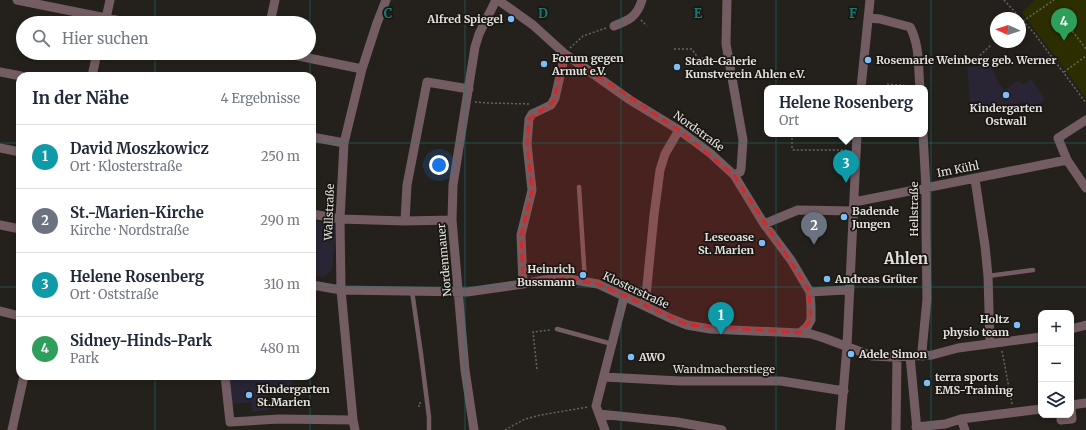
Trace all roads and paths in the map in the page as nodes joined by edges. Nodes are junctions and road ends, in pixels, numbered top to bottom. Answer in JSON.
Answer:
{"nodes":[{"id":1,"x":17,"y":0,"type":"edge"},
{"id":2,"x":110,"y":0,"type":"edge"},
{"id":3,"x":275,"y":0,"type":"edge"},
{"id":4,"x":386,"y":0,"type":"edge"},
{"id":5,"x":497,"y":0,"type":"edge"},
{"id":6,"x":642,"y":0,"type":"edge"},
{"id":7,"x":727,"y":0,"type":"edge"},
{"id":8,"x":870,"y":0,"type":"edge"},
{"id":9,"x":1004,"y":0,"type":"edge"},
{"id":10,"x":1054,"y":0,"type":"edge"},
{"id":11,"x":1015,"y":12,"type":"edge"},
{"id":12,"x":84,"y":16,"type":"edge"},
{"id":13,"x":106,"y":16,"type":"edge"},
{"id":14,"x":272,"y":16,"type":"edge"},
{"id":15,"x":868,"y":18,"type":"junction"},
{"id":16,"x":1026,"y":19,"type":"edge"},
{"id":17,"x":1026,"y":24,"type":"edge"},
{"id":18,"x":614,"y":26,"type":"joint"},
{"id":19,"x":1070,"y":28,"type":"dead end"},
{"id":20,"x":990,"y":46,"type":"edge"},
{"id":21,"x":674,"y":49,"type":"dead end"},
{"id":22,"x":1086,"y":49,"type":"edge"},
{"id":23,"x":565,"y":54,"type":"junction"},
{"id":24,"x":1086,"y":56,"type":"edge"},
{"id":25,"x":690,"y":57,"type":"dead end"},
{"id":26,"x":698,"y":58,"type":"junction"},
{"id":27,"x":729,"y":59,"type":"junction"},
{"id":28,"x":95,"y":60,"type":"edge"},
{"id":29,"x":316,"y":60,"type":"edge"},
{"id":30,"x":959,"y":63,"type":"dead end"},
{"id":31,"x":362,"y":70,"type":"junction"},
{"id":32,"x":0,"y":72,"type":"edge"},
{"id":33,"x":93,"y":72,"type":"edge"},
{"id":34,"x":1064,"y":72,"type":"junction"},
{"id":35,"x":16,"y":75,"type":"edge"},
{"id":36,"x":887,"y":84,"type":"dead end"},
{"id":37,"x":863,"y":85,"type":"edge"},
{"id":38,"x":895,"y":85,"type":"edge"},
{"id":39,"x":920,"y":85,"type":"edge"},
{"id":40,"x":469,"y":89,"type":"junction"},
{"id":41,"x":467,"y":100,"type":"junction"},
{"id":42,"x":1086,"y":103,"type":"edge"},
{"id":43,"x":538,"y":110,"type":"junction"},
{"id":44,"x":1086,"y":120,"type":"edge"},
{"id":45,"x":679,"y":130,"type":"junction"},
{"id":46,"x":856,"y":137,"type":"edge"},
{"id":47,"x":923,"y":137,"type":"edge"},
{"id":48,"x":316,"y":138,"type":"edge"},
{"id":49,"x":792,"y":138,"type":"dead end"},
{"id":50,"x":344,"y":143,"type":"junction"},
{"id":51,"x":0,"y":148,"type":"edge"},
{"id":52,"x":16,"y":151,"type":"edge"},
{"id":53,"x":852,"y":151,"type":"junction"},
{"id":54,"x":1067,"y":160,"type":"junction"},
{"id":55,"x":734,"y":175,"type":"junction"},
{"id":56,"x":975,"y":179,"type":"junction"},
{"id":57,"x":579,"y":187,"type":"dead end"},
{"id":58,"x":926,"y":188,"type":"junction"},
{"id":59,"x":1086,"y":188,"type":"edge"},
{"id":60,"x":853,"y":207,"type":"junction"},
{"id":61,"x":316,"y":215,"type":"edge"},
{"id":62,"x":340,"y":219,"type":"junction"},
{"id":63,"x":452,"y":220,"type":"junction"},
{"id":64,"x":405,"y":221,"type":"junction"},
{"id":65,"x":764,"y":224,"type":"junction"},
{"id":66,"x":0,"y":225,"type":"edge"},
{"id":67,"x":16,"y":228,"type":"edge"},
{"id":68,"x":1032,"y":270,"type":"dead end"},
{"id":69,"x":988,"y":276,"type":"junction"},
{"id":70,"x":585,"y":281,"type":"junction"},
{"id":71,"x":523,"y":284,"type":"junction"},
{"id":72,"x":316,"y":286,"type":"edge"},
{"id":73,"x":341,"y":290,"type":"junction"},
{"id":74,"x":850,"y":290,"type":"junction"},
{"id":75,"x":412,"y":291,"type":"junction"},
{"id":76,"x":458,"y":292,"type":"junction"},
{"id":77,"x":810,"y":292,"type":"junction"},
{"id":78,"x":624,"y":297,"type":"junction"},
{"id":79,"x":646,"y":306,"type":"junction"},
{"id":80,"x":0,"y":311,"type":"edge"},
{"id":81,"x":16,"y":315,"type":"edge"},
{"id":82,"x":1086,"y":325,"type":"edge"},
{"id":83,"x":1074,"y":328,"type":"edge"},
{"id":84,"x":557,"y":329,"type":"joint"},
{"id":85,"x":800,"y":333,"type":"junction"},
{"id":86,"x":1038,"y":336,"type":"edge"},
{"id":87,"x":1000,"y":342,"type":"junction"},
{"id":88,"x":612,"y":344,"type":"junction"},
{"id":89,"x":990,"y":344,"type":"junction"},
{"id":90,"x":847,"y":346,"type":"junction"},
{"id":91,"x":910,"y":356,"type":"junction"},
{"id":92,"x":923,"y":356,"type":"junction"},
{"id":93,"x":897,"y":357,"type":"junction"},
{"id":94,"x":537,"y":369,"type":"dead end"},
{"id":95,"x":604,"y":378,"type":"junction"},
{"id":96,"x":23,"y":380,"type":"edge"},
{"id":97,"x":225,"y":380,"type":"edge"},
{"id":98,"x":840,"y":391,"type":"junction"},
{"id":99,"x":1086,"y":403,"type":"edge"},
{"id":100,"x":1074,"y":405,"type":"edge"},
{"id":101,"x":1038,"y":409,"type":"edge"},
{"id":102,"x":597,"y":410,"type":"junction"},
{"id":103,"x":1013,"y":412,"type":"junction"},
{"id":104,"x":1061,"y":418,"type":"edge"},
{"id":105,"x":1072,"y":418,"type":"edge"},
{"id":106,"x":961,"y":419,"type":"junction"},
{"id":107,"x":353,"y":420,"type":"junction"},
{"id":108,"x":946,"y":427,"type":"edge"},
{"id":109,"x":916,"y":429,"type":"edge"},
{"id":110,"x":12,"y":430,"type":"edge"},
{"id":111,"x":355,"y":430,"type":"edge"},
{"id":112,"x":429,"y":430,"type":"edge"},
{"id":113,"x":474,"y":430,"type":"edge"},
{"id":114,"x":505,"y":430,"type":"edge"},
{"id":115,"x":606,"y":430,"type":"edge"},
{"id":116,"x":722,"y":430,"type":"edge"},
{"id":117,"x":840,"y":430,"type":"edge"},
{"id":118,"x":896,"y":430,"type":"edge"},
{"id":119,"x":965,"y":430,"type":"edge"}],
"edges":[{"from":1,"to":12,"type":"street"},
{"from":2,"to":13,"type":"street"},
{"from":3,"to":14,"type":"street"},
{"from":4,"to":31,"type":"street","name":"Wallstraße"},
{"from":5,"to":23,"type":"street","name":"Nordstraße"},
{"from":5,"to":40,"type":"street","name":"Nordenmauer"},
{"from":6,"to":18,"type":"street"},
{"from":7,"to":27,"type":"street"},
{"from":8,"to":15,"type":"street"},
{"from":9,"to":11,"type":"path"},
{"from":10,"to":16,"type":"path"},
{"from":15,"to":37,"type":"street"},
{"from":15,"to":39,"type":"street"},
{"from":17,"to":34,"type":"path"},
{"from":18,"to":23,"type":"path"},
{"from":19,"to":22,"type":"path"},
{"from":20,"to":30,"type":"path"},
{"from":21,"to":26,"type":"path"},
{"from":23,"to":43,"type":"street"},
{"from":23,"to":45,"type":"street","name":"Nordstraße"},
{"from":24,"to":34,"type":"path"},
{"from":25,"to":26,"type":"path"},
{"from":26,"to":27,"type":"path"},
{"from":27,"to":55,"type":"street"},
{"from":28,"to":33,"type":"street"},
{"from":29,"to":31,"type":"street"},
{"from":31,"to":50,"type":"street","name":"Wallstraße"},
{"from":32,"to":35,"type":"street"},
{"from":34,"to":42,"type":"path"},
{"from":36,"to":38,"type":"path"},
{"from":40,"to":41,"type":"street","name":"Nordenmauer"},
{"from":40,"to":64,"type":"street"},
{"from":41,"to":43,"type":"path"},
{"from":41,"to":63,"type":"street","name":"Nordenmauer"},
{"from":43,"to":71,"type":"street"},
{"from":44,"to":54,"type":"street"},
{"from":45,"to":55,"type":"street","name":"Nordstraße"},
{"from":45,"to":79,"type":"street"},
{"from":46,"to":53,"type":"street"},
{"from":47,"to":58,"type":"street","name":"Hellstraße"},
{"from":48,"to":50,"type":"street"},
{"from":49,"to":53,"type":"path"},
{"from":50,"to":62,"type":"street","name":"Wallstraße"},
{"from":51,"to":52,"type":"street"},
{"from":53,"to":60,"type":"street"},
{"from":54,"to":56,"type":"street","name":"Im Kühl"},
{"from":54,"to":59,"type":"street"},
{"from":55,"to":65,"type":"street","name":"Nordstraße"},
{"from":56,"to":58,"type":"street","name":"Im Kühl"},
{"from":56,"to":69,"type":"street"},
{"from":57,"to":70,"type":"lane"},
{"from":58,"to":60,"type":"street","name":"Im Kühl"},
{"from":58,"to":92,"type":"street","name":"Hellstraße"},
{"from":60,"to":65,"type":"street","name":"Im Kühl"},
{"from":60,"to":74,"type":"street"},
{"from":61,"to":62,"type":"street"},
{"from":62,"to":64,"type":"street"},
{"from":62,"to":73,"type":"street","name":"Wallstraße"},
{"from":63,"to":64,"type":"street"},
{"from":63,"to":76,"type":"street","name":"Nordenmauer"},
{"from":65,"to":77,"type":"street","name":"Nordstraße"},
{"from":66,"to":67,"type":"street"},
{"from":68,"to":69,"type":"lane"},
{"from":69,"to":89,"type":"street"},
{"from":70,"to":71,"type":"street","name":"Klosterstraße"},
{"from":70,"to":78,"type":"street","name":"Klosterstraße"},
{"from":71,"to":76,"type":"street","name":"Klosterstraße"},
{"from":72,"to":73,"type":"street","name":"Klosterstraße"},
{"from":73,"to":75,"type":"street","name":"Klosterstraße"},
{"from":73,"to":107,"type":"street","name":"Wallstraße"},
{"from":74,"to":77,"type":"street"},
{"from":74,"to":90,"type":"street"},
{"from":75,"to":76,"type":"street","name":"Klosterstraße"},
{"from":75,"to":112,"type":"lane"},
{"from":76,"to":113,"type":"street","name":"Nordenmauer"},
{"from":77,"to":85,"type":"street","name":"Nordstraße"},
{"from":78,"to":79,"type":"street","name":"Klosterstraße"},
{"from":78,"to":88,"type":"street"},
{"from":79,"to":85,"type":"street","name":"Klosterstraße"},
{"from":80,"to":81,"type":"street"},
{"from":82,"to":83,"type":"street"},
{"from":84,"to":88,"type":"lane"},
{"from":84,"to":94,"type":"path"},
{"from":85,"to":90,"type":"street","name":"Klosterstraße"},
{"from":86,"to":87,"type":"street","name":"Klosterstraße"},
{"from":87,"to":89,"type":"street","name":"Klosterstraße"},
{"from":87,"to":103,"type":"path"},
{"from":88,"to":95,"type":"street"},
{"from":89,"to":92,"type":"street","name":"Klosterstraße"},
{"from":90,"to":93,"type":"street","name":"Klosterstraße"},
{"from":90,"to":98,"type":"street"},
{"from":91,"to":92,"type":"street","name":"Klosterstraße"},
{"from":91,"to":93,"type":"street","name":"Klosterstraße"},
{"from":91,"to":109,"type":"street"},
{"from":93,"to":118,"type":"street"},
{"from":95,"to":98,"type":"street","name":"Wandmacherstiege"},
{"from":95,"to":102,"type":"street"},
{"from":96,"to":110,"type":"street"},
{"from":97,"to":107,"type":"street"},
{"from":98,"to":117,"type":"street"},
{"from":99,"to":100,"type":"street"},
{"from":101,"to":103,"type":"street"},
{"from":102,"to":114,"type":"path"},
{"from":102,"to":115,"type":"street"},
{"from":102,"to":116,"type":"street"},
{"from":103,"to":106,"type":"street"},
{"from":104,"to":105,"type":"street"},
{"from":106,"to":108,"type":"street"},
{"from":106,"to":119,"type":"street"},
{"from":107,"to":111,"type":"street","name":"Wallstraße"},
{"from":108,"to":109,"type":"street"}]}
